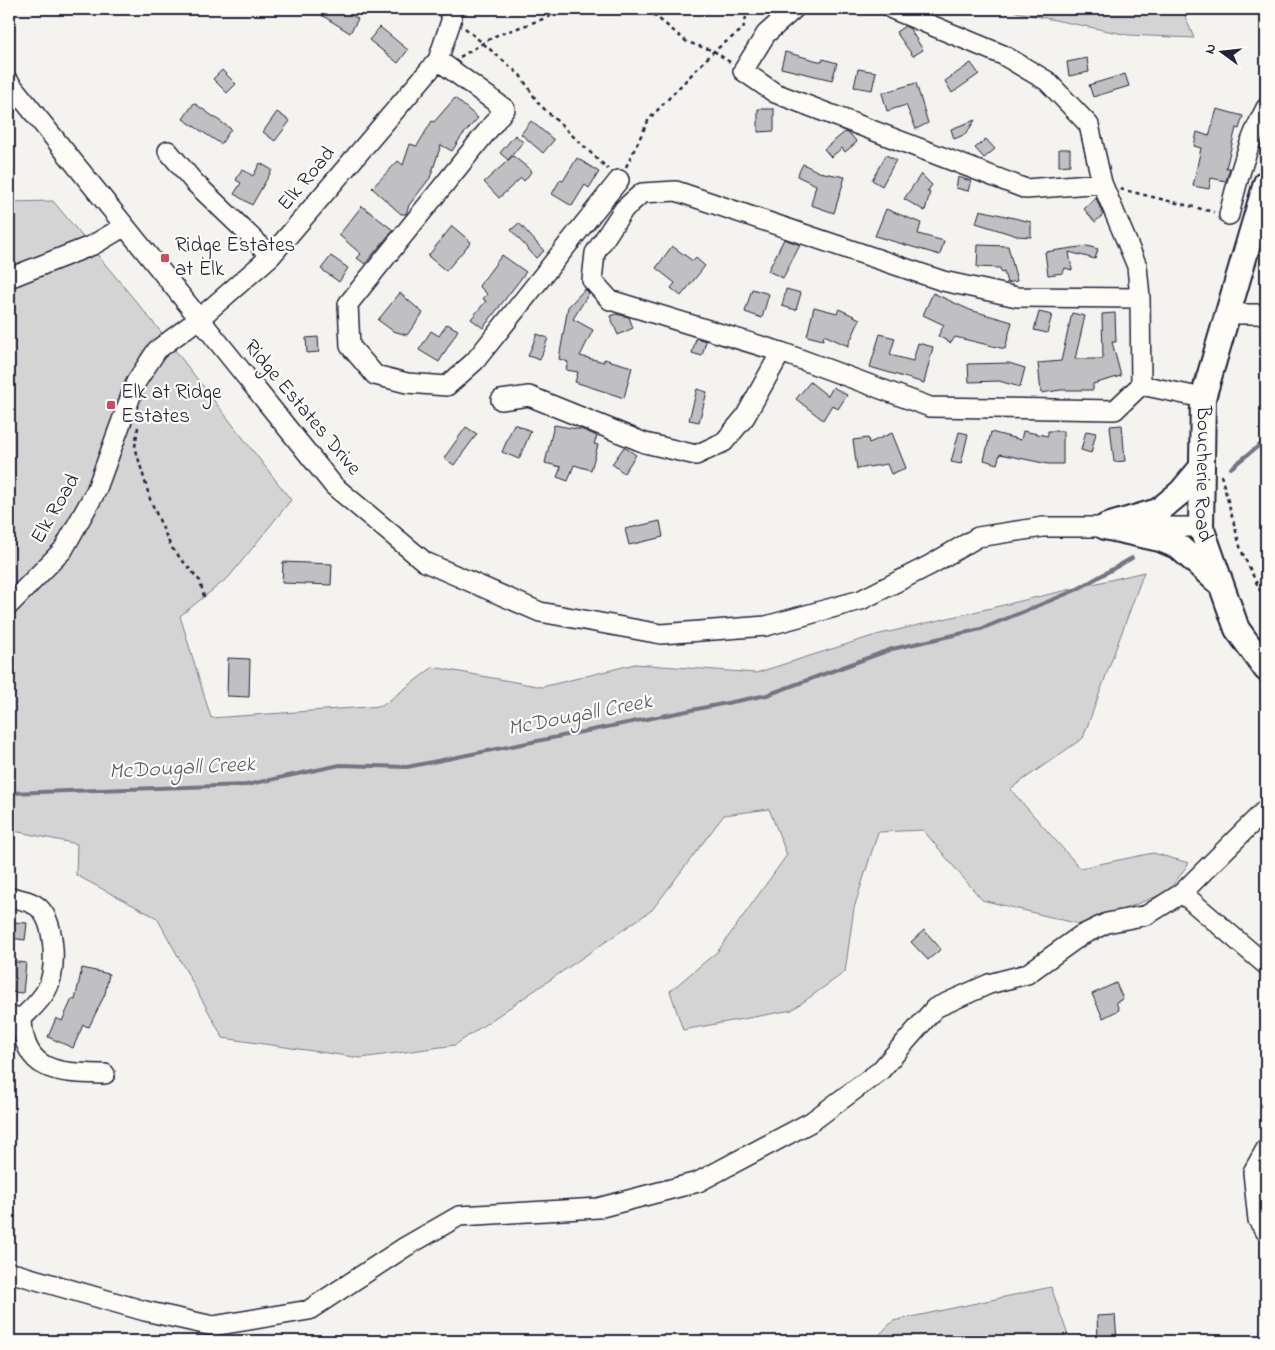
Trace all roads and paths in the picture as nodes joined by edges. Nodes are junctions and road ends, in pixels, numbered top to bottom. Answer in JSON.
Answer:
{"nodes":[{"id":1,"x":571,"y":9,"type":"edge"},
{"id":2,"x":647,"y":9,"type":"edge"},
{"id":3,"x":748,"y":9,"type":"edge"},
{"id":4,"x":794,"y":9,"type":"edge"},
{"id":5,"x":892,"y":9,"type":"edge"},
{"id":6,"x":450,"y":14,"type":"edge"},
{"id":7,"x":482,"y":42,"type":"junction"},
{"id":8,"x":714,"y":51,"type":"junction"},
{"id":9,"x":442,"y":63,"type":"junction"},
{"id":10,"x":743,"y":71,"type":"junction"},
{"id":11,"x":9,"y":82,"type":"edge"},
{"id":12,"x":1266,"y":108,"type":"edge"},
{"id":13,"x":168,"y":151,"type":"dead end"},
{"id":14,"x":619,"y":180,"type":"junction"},
{"id":15,"x":1102,"y":183,"type":"junction"},
{"id":16,"x":1266,"y":183,"type":"edge"},
{"id":17,"x":1228,"y":214,"type":"joint"},
{"id":18,"x":125,"y":226,"type":"junction"},
{"id":19,"x":271,"y":256,"type":"junction"},
{"id":20,"x":9,"y":278,"type":"edge"},
{"id":21,"x":1140,"y":298,"type":"junction"},
{"id":22,"x":1228,"y":314,"type":"junction"},
{"id":23,"x":1266,"y":314,"type":"edge"},
{"id":24,"x":200,"y":318,"type":"junction"},
{"id":25,"x":781,"y":352,"type":"junction"},
{"id":26,"x":1142,"y":385,"type":"junction"},
{"id":27,"x":1203,"y":398,"type":"junction"},
{"id":28,"x":129,"y":400,"type":"junction"},
{"id":29,"x":501,"y":400,"type":"dead end"},
{"id":30,"x":1211,"y":468,"type":"junction"},
{"id":31,"x":1105,"y":527,"type":"junction"},
{"id":32,"x":1201,"y":527,"type":"junction"},
{"id":33,"x":1222,"y":585,"type":"junction"},
{"id":34,"x":204,"y":597,"type":"dead end"},
{"id":35,"x":1266,"y":603,"type":"edge"},
{"id":36,"x":9,"y":606,"type":"edge"},
{"id":37,"x":1266,"y":669,"type":"edge"},
{"id":38,"x":1266,"y":809,"type":"edge"},
{"id":39,"x":1182,"y":893,"type":"junction"},
{"id":40,"x":9,"y":897,"type":"edge"},
{"id":41,"x":1266,"y":965,"type":"edge"},
{"id":42,"x":15,"y":1017,"type":"edge"},
{"id":43,"x":105,"y":1074,"type":"dead end"},
{"id":44,"x":1266,"y":1149,"type":"edge"},
{"id":45,"x":1266,"y":1232,"type":"edge"},
{"id":46,"x":9,"y":1272,"type":"edge"}],
"edges":[{"from":1,"to":7,"type":"path"},
{"from":2,"to":8,"type":"path"},
{"from":3,"to":8,"type":"path"},
{"from":4,"to":10,"type":"street"},
{"from":5,"to":15,"type":"street"},
{"from":6,"to":7,"type":"path"},
{"from":6,"to":9,"type":"street","name":"Elk Road"},
{"from":7,"to":9,"type":"path"},
{"from":7,"to":14,"type":"path"},
{"from":8,"to":10,"type":"path"},
{"from":8,"to":14,"type":"path"},
{"from":9,"to":14,"type":"street"},
{"from":9,"to":19,"type":"street","name":"Elk Road"},
{"from":10,"to":15,"type":"street"},
{"from":11,"to":18,"type":"street","name":"Ridge Estates Drive"},
{"from":12,"to":17,"type":"street"},
{"from":13,"to":19,"type":"street"},
{"from":15,"to":17,"type":"path"},
{"from":15,"to":21,"type":"street"},
{"from":16,"to":22,"type":"main road","name":"Boucherie Road"},
{"from":18,"to":20,"type":"street"},
{"from":18,"to":24,"type":"street","name":"Ridge Estates Drive"},
{"from":19,"to":24,"type":"street","name":"Elk Road"},
{"from":21,"to":25,"type":"street"},
{"from":21,"to":26,"type":"street"},
{"from":22,"to":23,"type":"street"},
{"from":22,"to":27,"type":"main road","name":"Boucherie Road"},
{"from":24,"to":28,"type":"street","name":"Elk Road"},
{"from":24,"to":31,"type":"street","name":"Ridge Estates Drive"},
{"from":25,"to":26,"type":"street"},
{"from":25,"to":29,"type":"street"},
{"from":26,"to":27,"type":"street"},
{"from":27,"to":30,"type":"main road","name":"Boucherie Road"},
{"from":28,"to":34,"type":"path"},
{"from":28,"to":36,"type":"street","name":"Elk Road"},
{"from":30,"to":31,"type":"main road"},
{"from":30,"to":32,"type":"main road","name":"Boucherie Road"},
{"from":30,"to":35,"type":"path"},
{"from":31,"to":32,"type":"street","name":"Ridge Estates Drive"},
{"from":31,"to":33,"type":"main road"},
{"from":32,"to":33,"type":"main road","name":"Boucherie Road"},
{"from":33,"to":37,"type":"main road","name":"Boucherie Road"},
{"from":38,"to":39,"type":"street"},
{"from":39,"to":41,"type":"street"},
{"from":39,"to":46,"type":"street"},
{"from":40,"to":42,"type":"street"},
{"from":42,"to":43,"type":"street"},
{"from":44,"to":45,"type":"street"}]}
